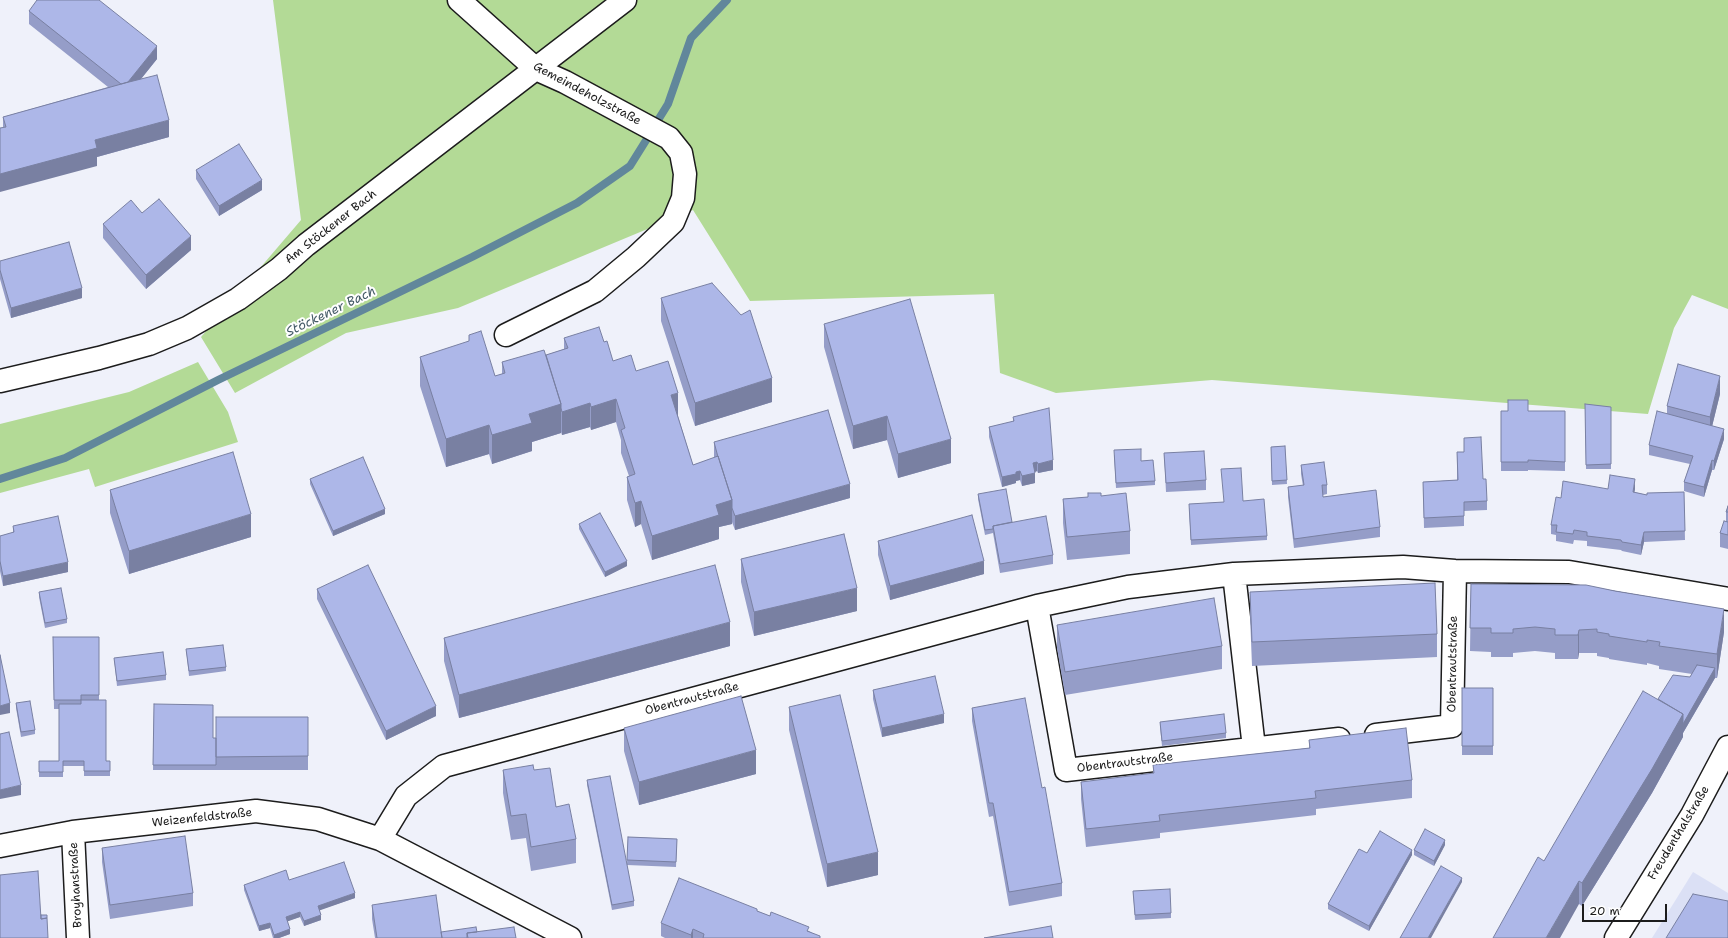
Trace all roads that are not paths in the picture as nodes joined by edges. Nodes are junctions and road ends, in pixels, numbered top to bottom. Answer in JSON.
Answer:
{"nodes":[{"id":1,"x":459,"y":0,"type":"edge"},
{"id":2,"x":625,"y":0,"type":"edge"},
{"id":3,"x":536,"y":69,"type":"junction"},
{"id":4,"x":506,"y":335,"type":"dead end"},
{"id":5,"x":0,"y":381,"type":"edge"},
{"id":6,"x":1455,"y":571,"type":"junction"},
{"id":7,"x":1234,"y":574,"type":"junction"},
{"id":8,"x":1728,"y":599,"type":"edge"},
{"id":9,"x":1037,"y":606,"type":"junction"},
{"id":10,"x":1728,"y":747,"type":"edge"},
{"id":11,"x":1254,"y":748,"type":"junction"},
{"id":12,"x":73,"y":832,"type":"junction"},
{"id":13,"x":380,"y":839,"type":"junction"},
{"id":14,"x":0,"y":846,"type":"edge"},
{"id":15,"x":558,"y":935,"type":"edge"},
{"id":16,"x":78,"y":938,"type":"edge"},
{"id":17,"x":1616,"y":938,"type":"edge"}],
"edges":[{"from":1,"to":3,"type":"street","name":"Gemeindeholzstraße"},
{"from":2,"to":3,"type":"street","name":"Am Stöckener Bach"},
{"from":3,"to":4,"type":"street","name":"Gemeindeholzstraße"},
{"from":3,"to":5,"type":"street","name":"Am Stöckener Bach"},
{"from":6,"to":7,"type":"street","name":"Obentrautstraße"},
{"from":6,"to":8,"type":"street","name":"Obentrautstraße"},
{"from":6,"to":11,"type":"street","name":"Obentrautstraße"},
{"from":7,"to":9,"type":"street","name":"Obentrautstraße"},
{"from":7,"to":11,"type":"street"},
{"from":9,"to":11,"type":"street","name":"Obentrautstraße"},
{"from":9,"to":13,"type":"street","name":"Obentrautstraße"},
{"from":10,"to":17,"type":"street","name":"Freudenthalstraße"},
{"from":12,"to":13,"type":"street","name":"Weizenfeldstraße"},
{"from":12,"to":14,"type":"street","name":"Weizenfeldstraße"},
{"from":12,"to":16,"type":"street","name":"Broyhanstraße"},
{"from":13,"to":15,"type":"street","name":"Weizenfeldstraße"}]}
